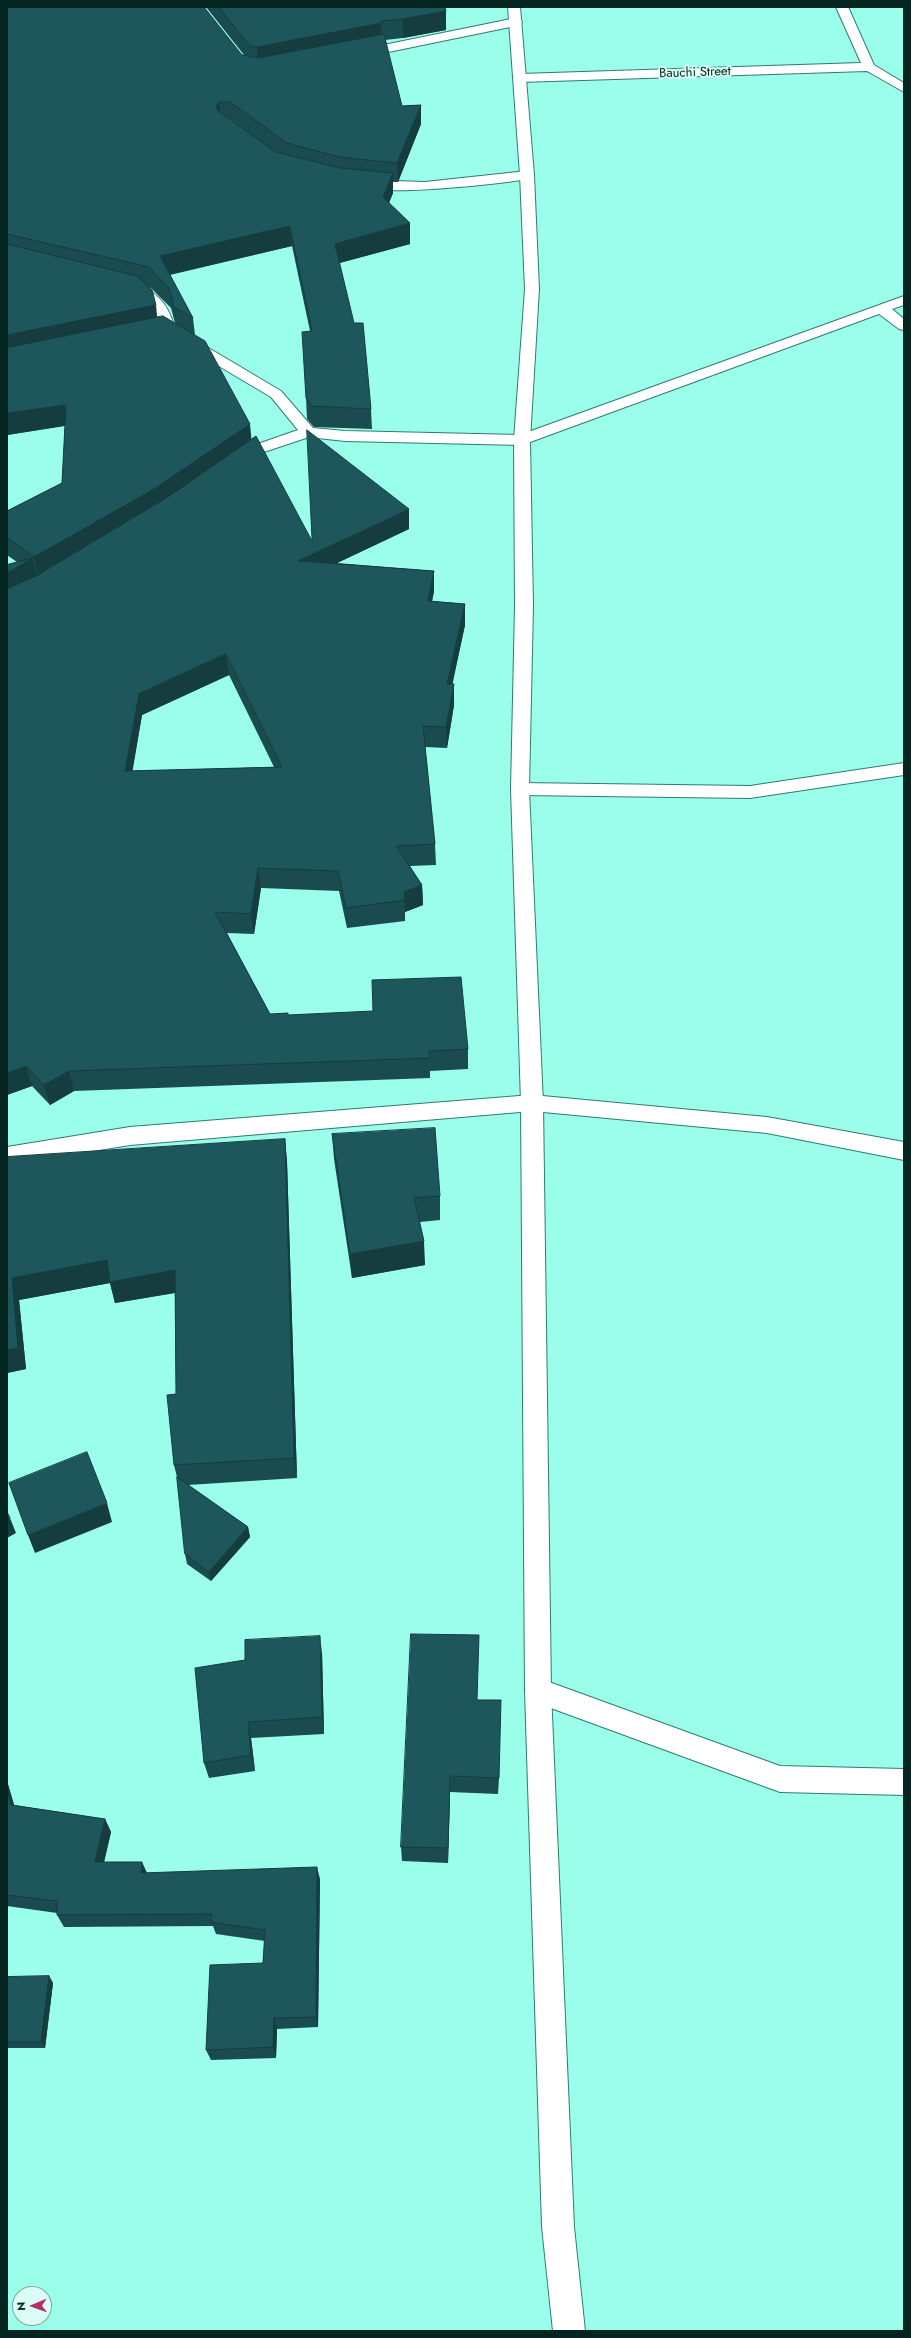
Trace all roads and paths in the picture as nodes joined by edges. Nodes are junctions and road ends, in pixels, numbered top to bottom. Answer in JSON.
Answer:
{"nodes":[{"id":1,"x":842,"y":7,"type":"edge"},
{"id":2,"x":515,"y":15,"type":"edge"},
{"id":3,"x":348,"y":56,"type":"edge"},
{"id":4,"x":869,"y":67,"type":"junction"},
{"id":5,"x":520,"y":78,"type":"junction"},
{"id":6,"x":904,"y":88,"type":"edge"},
{"id":7,"x":528,"y":175,"type":"junction"},
{"id":8,"x":348,"y":183,"type":"edge"},
{"id":9,"x":117,"y":284,"type":"edge"},
{"id":10,"x":904,"y":300,"type":"edge"},
{"id":11,"x":882,"y":308,"type":"junction"},
{"id":12,"x":904,"y":326,"type":"edge"},
{"id":13,"x":168,"y":330,"type":"junction"},
{"id":14,"x":153,"y":333,"type":"edge"},
{"id":15,"x":308,"y":432,"type":"junction"},
{"id":16,"x":522,"y":440,"type":"junction"},
{"id":17,"x":222,"y":473,"type":"edge"},
{"id":18,"x":904,"y":770,"type":"edge"},
{"id":19,"x":520,"y":789,"type":"junction"},
{"id":20,"x":532,"y":1103,"type":"junction"},
{"id":21,"x":904,"y":1151,"type":"edge"},
{"id":22,"x":7,"y":1156,"type":"edge"},
{"id":23,"x":538,"y":1691,"type":"junction"},
{"id":24,"x":904,"y":1782,"type":"edge"},
{"id":25,"x":569,"y":2331,"type":"edge"}],
"edges":[{"from":1,"to":4,"type":"street"},
{"from":2,"to":3,"type":"street"},
{"from":2,"to":5,"type":"street"},
{"from":4,"to":5,"type":"street","name":"Bauchi Street"},
{"from":4,"to":6,"type":"street"},
{"from":5,"to":7,"type":"street"},
{"from":7,"to":8,"type":"street"},
{"from":7,"to":16,"type":"street"},
{"from":9,"to":13,"type":"street"},
{"from":10,"to":11,"type":"street"},
{"from":11,"to":12,"type":"street"},
{"from":11,"to":16,"type":"street"},
{"from":13,"to":14,"type":"street"},
{"from":13,"to":15,"type":"street"},
{"from":15,"to":16,"type":"street"},
{"from":15,"to":17,"type":"street"},
{"from":16,"to":19,"type":"street"},
{"from":18,"to":19,"type":"street"},
{"from":19,"to":20,"type":"street"},
{"from":20,"to":21,"type":"street"},
{"from":20,"to":22,"type":"street"},
{"from":20,"to":23,"type":"street"},
{"from":23,"to":24,"type":"street"},
{"from":23,"to":25,"type":"street"}]}
